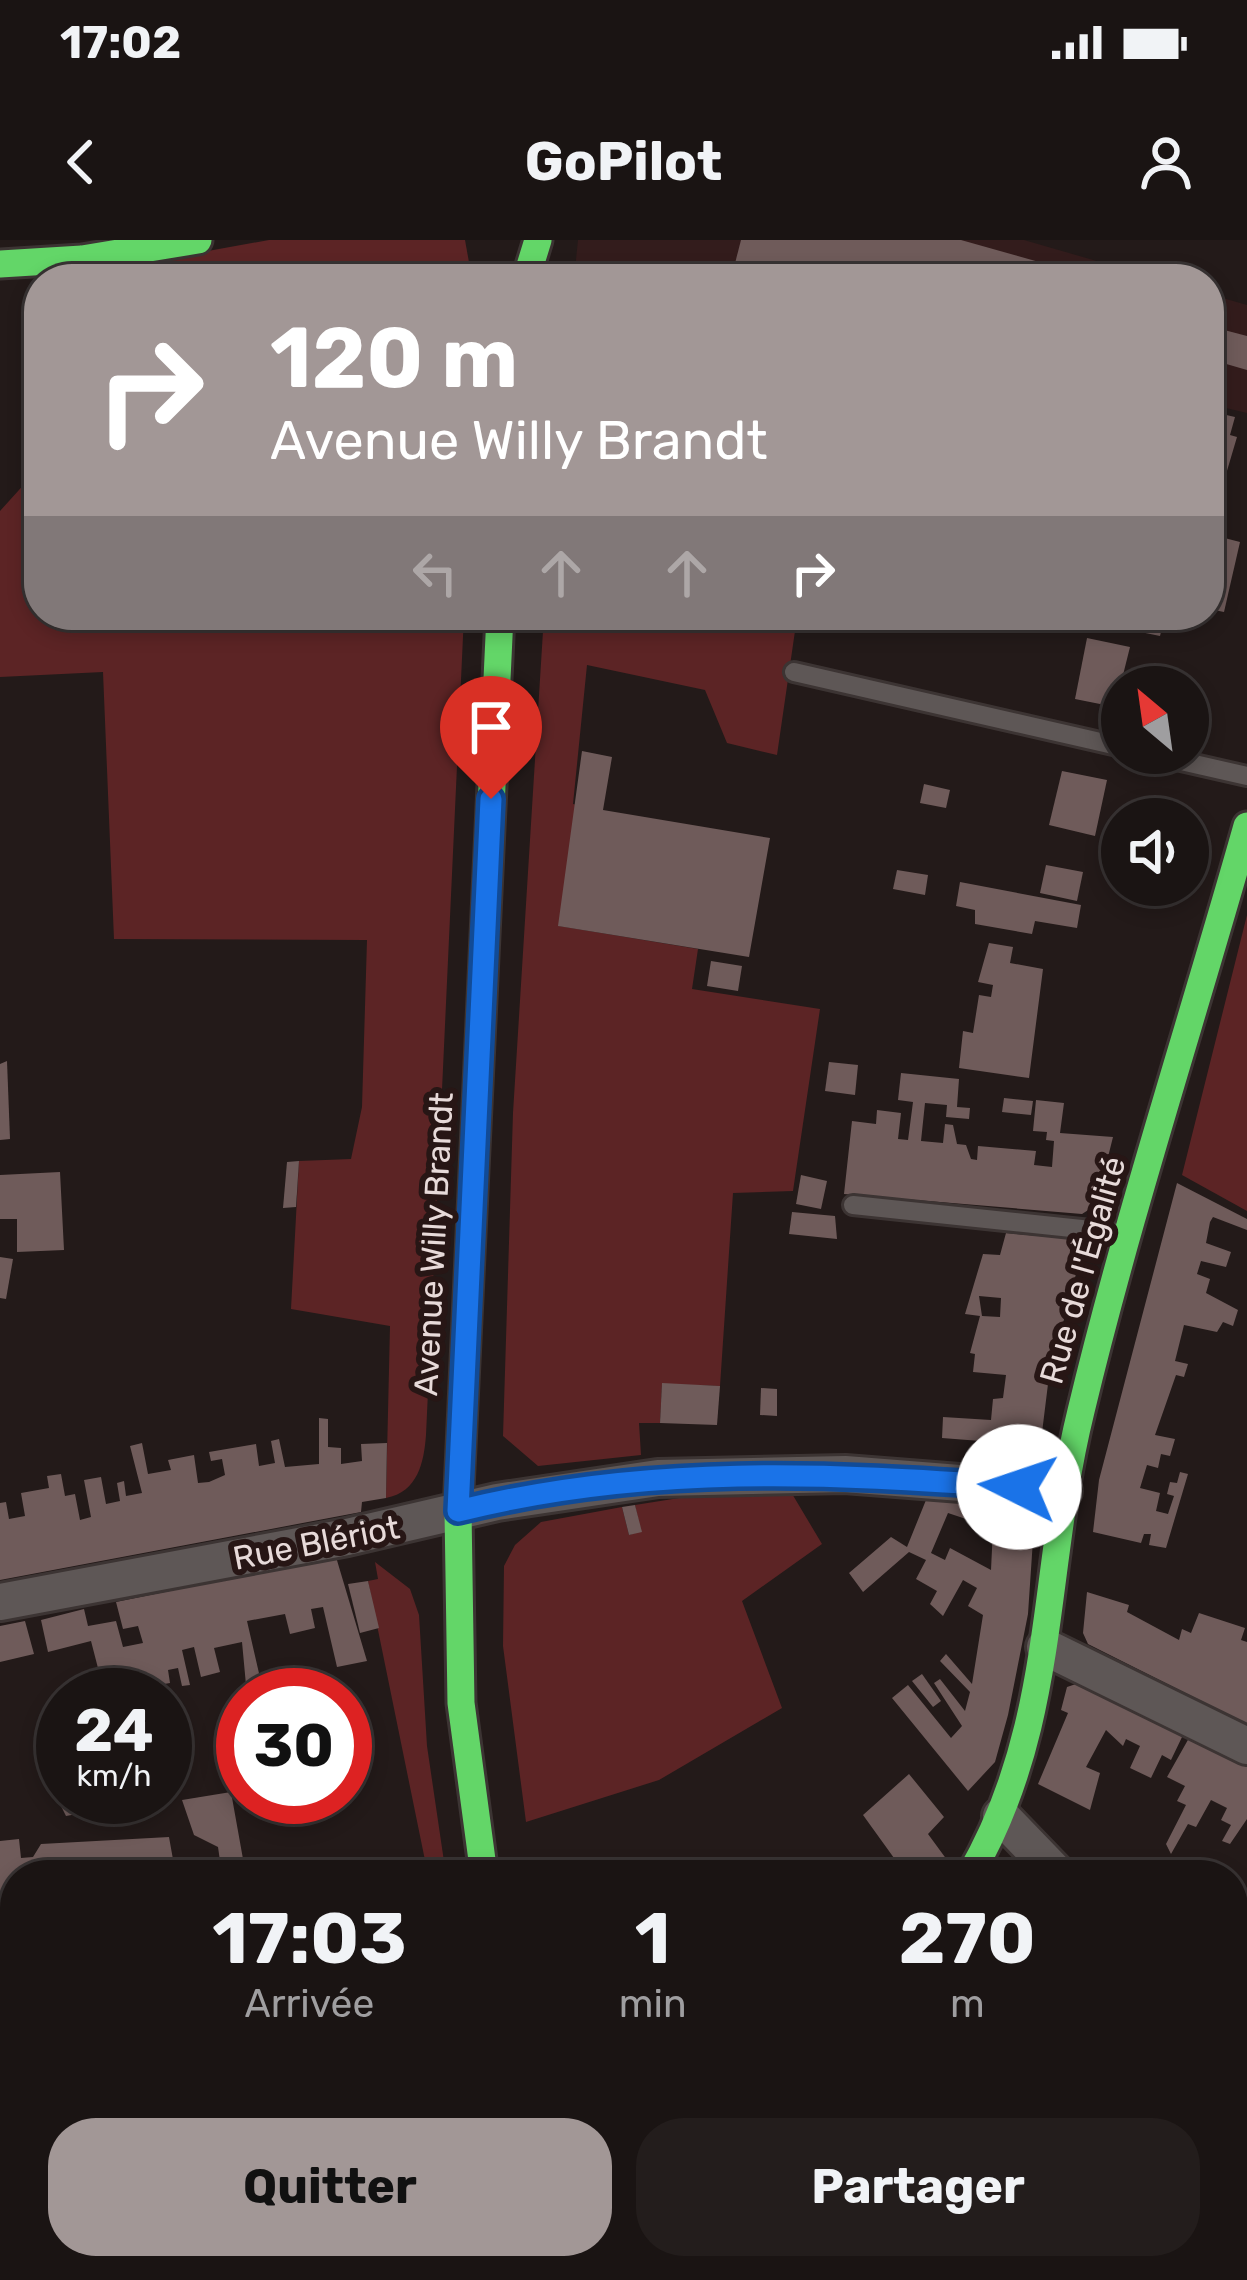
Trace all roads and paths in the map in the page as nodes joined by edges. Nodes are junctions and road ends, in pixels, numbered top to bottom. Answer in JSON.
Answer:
{"nodes":[{"id":1,"x":198,"y":240,"type":"edge"},
{"id":2,"x":0,"y":264,"type":"edge"},
{"id":3,"x":499,"y":630,"type":"edge"},
{"id":4,"x":794,"y":672,"type":"dead end"},
{"id":5,"x":1101,"y":742,"type":"edge"},
{"id":6,"x":1209,"y":767,"type":"edge"},
{"id":7,"x":1247,"y":776,"type":"edge"},
{"id":8,"x":1247,"y":826,"type":"edge"},
{"id":9,"x":853,"y":1205,"type":"dead end"},
{"id":10,"x":1129,"y":1234,"type":"junction"},
{"id":11,"x":1063,"y":1491,"type":"junction"},
{"id":12,"x":458,"y":1511,"type":"junction"},
{"id":13,"x":0,"y":1602,"type":"edge"},
{"id":14,"x":1045,"y":1647,"type":"junction"},
{"id":15,"x":1247,"y":1747,"type":"edge"},
{"id":16,"x":1001,"y":1816,"type":"junction"},
{"id":17,"x":482,"y":1860,"type":"edge"},
{"id":18,"x":978,"y":1860,"type":"edge"},
{"id":19,"x":1044,"y":1860,"type":"edge"}],
"edges":[{"from":1,"to":2,"type":"main road"},
{"from":3,"to":12,"type":"main road","name":"Avenue Willy Brandt"},
{"from":4,"to":5,"type":"lane"},
{"from":6,"to":7,"type":"lane"},
{"from":8,"to":10,"type":"main road","name":"Rue de l'Égalité"},
{"from":9,"to":10,"type":"lane"},
{"from":10,"to":11,"type":"main road","name":"Rue de l'Égalité"},
{"from":11,"to":12,"type":"street","name":"Rue Blériot"},
{"from":11,"to":14,"type":"main road","name":"Rue de l'Égalité"},
{"from":12,"to":13,"type":"street","name":"Rue Blériot"},
{"from":12,"to":17,"type":"main road","name":"Avenue Willy Brandt"},
{"from":14,"to":15,"type":"street"},
{"from":14,"to":16,"type":"main road","name":"Rue de l'Égalité"},
{"from":16,"to":18,"type":"main road","name":"Rue de l'Égalité"},
{"from":16,"to":19,"type":"street"}]}
